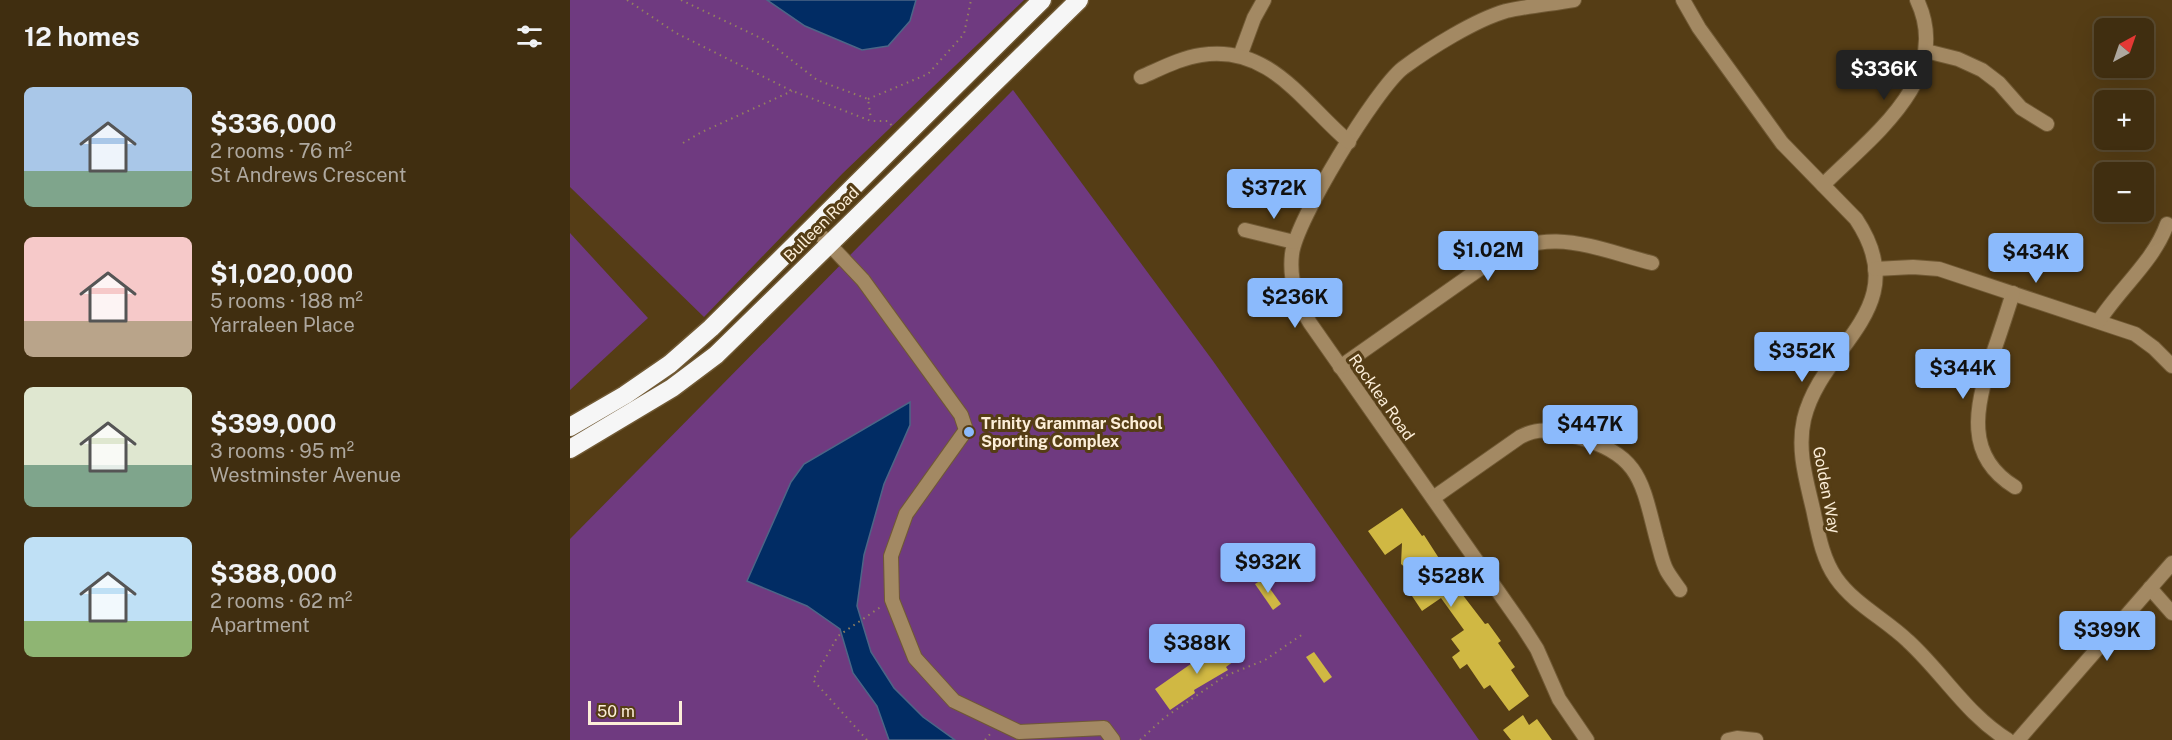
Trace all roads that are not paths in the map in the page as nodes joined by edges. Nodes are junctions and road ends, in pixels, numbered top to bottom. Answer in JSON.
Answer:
{"nodes":[{"id":1,"x":1042,"y":0,"type":"edge"},
{"id":2,"x":1079,"y":0,"type":"edge"},
{"id":3,"x":1263,"y":0,"type":"edge"},
{"id":4,"x":1574,"y":0,"type":"edge"},
{"id":5,"x":1683,"y":0,"type":"edge"},
{"id":6,"x":1917,"y":0,"type":"edge"},
{"id":7,"x":1505,"y":5,"type":"edge"},
{"id":8,"x":1926,"y":51,"type":"junction"},
{"id":9,"x":1240,"y":56,"type":"junction"},
{"id":10,"x":1141,"y":77,"type":"dead end"},
{"id":11,"x":2047,"y":124,"type":"dead end"},
{"id":12,"x":1349,"y":142,"type":"junction"},
{"id":13,"x":1823,"y":185,"type":"junction"},
{"id":14,"x":2167,"y":224,"type":"dead end"},
{"id":15,"x":813,"y":227,"type":"junction"},
{"id":16,"x":1245,"y":230,"type":"dead end"},
{"id":17,"x":829,"y":242,"type":"junction"},
{"id":18,"x":1294,"y":242,"type":"junction"},
{"id":19,"x":1652,"y":263,"type":"dead end"},
{"id":20,"x":1875,"y":268,"type":"junction"},
{"id":21,"x":2013,"y":293,"type":"junction"},
{"id":22,"x":2099,"y":321,"type":"junction"},
{"id":23,"x":2172,"y":366,"type":"edge"},
{"id":24,"x":1340,"y":367,"type":"junction"},
{"id":25,"x":570,"y":427,"type":"edge"},
{"id":26,"x":570,"y":449,"type":"edge"},
{"id":27,"x":2015,"y":487,"type":"dead end"},
{"id":28,"x":1433,"y":498,"type":"junction"},
{"id":29,"x":2172,"y":563,"type":"edge"},
{"id":30,"x":2150,"y":588,"type":"junction"},
{"id":31,"x":1680,"y":590,"type":"dead end"},
{"id":32,"x":2172,"y":613,"type":"edge"},
{"id":33,"x":1113,"y":740,"type":"edge"},
{"id":34,"x":1587,"y":740,"type":"edge"},
{"id":35,"x":1728,"y":740,"type":"edge"},
{"id":36,"x":1756,"y":740,"type":"edge"},
{"id":37,"x":2008,"y":740,"type":"edge"},
{"id":38,"x":2018,"y":740,"type":"edge"}],
"edges":[{"from":1,"to":15,"type":"highway","name":"Bulleen Road"},
{"from":2,"to":17,"type":"highway","name":"Bulleen Road"},
{"from":3,"to":9,"type":"street"},
{"from":4,"to":7,"type":"street","name":"Rocklea Road"},
{"from":5,"to":13,"type":"street","name":"Golden Way"},
{"from":6,"to":8,"type":"street"},
{"from":7,"to":12,"type":"street","name":"Rocklea Road"},
{"from":8,"to":11,"type":"street"},
{"from":8,"to":13,"type":"street"},
{"from":9,"to":10,"type":"street"},
{"from":9,"to":12,"type":"street"},
{"from":12,"to":18,"type":"street","name":"Rocklea Road"},
{"from":13,"to":20,"type":"street","name":"Golden Way"},
{"from":14,"to":22,"type":"street"},
{"from":15,"to":17,"type":"street"},
{"from":15,"to":25,"type":"highway","name":"Bulleen Road"},
{"from":16,"to":18,"type":"street"},
{"from":17,"to":26,"type":"highway","name":"Bulleen Road"},
{"from":17,"to":33,"type":"street"},
{"from":18,"to":24,"type":"street","name":"Rocklea Road"},
{"from":19,"to":24,"type":"street"},
{"from":20,"to":21,"type":"street"},
{"from":20,"to":37,"type":"street","name":"Golden Way"},
{"from":21,"to":22,"type":"street"},
{"from":21,"to":27,"type":"street"},
{"from":22,"to":23,"type":"street"},
{"from":24,"to":28,"type":"street","name":"Rocklea Road"},
{"from":28,"to":31,"type":"street"},
{"from":28,"to":34,"type":"street","name":"Rocklea Road"},
{"from":29,"to":30,"type":"street"},
{"from":30,"to":32,"type":"street"},
{"from":30,"to":38,"type":"street"},
{"from":35,"to":36,"type":"street"}]}
